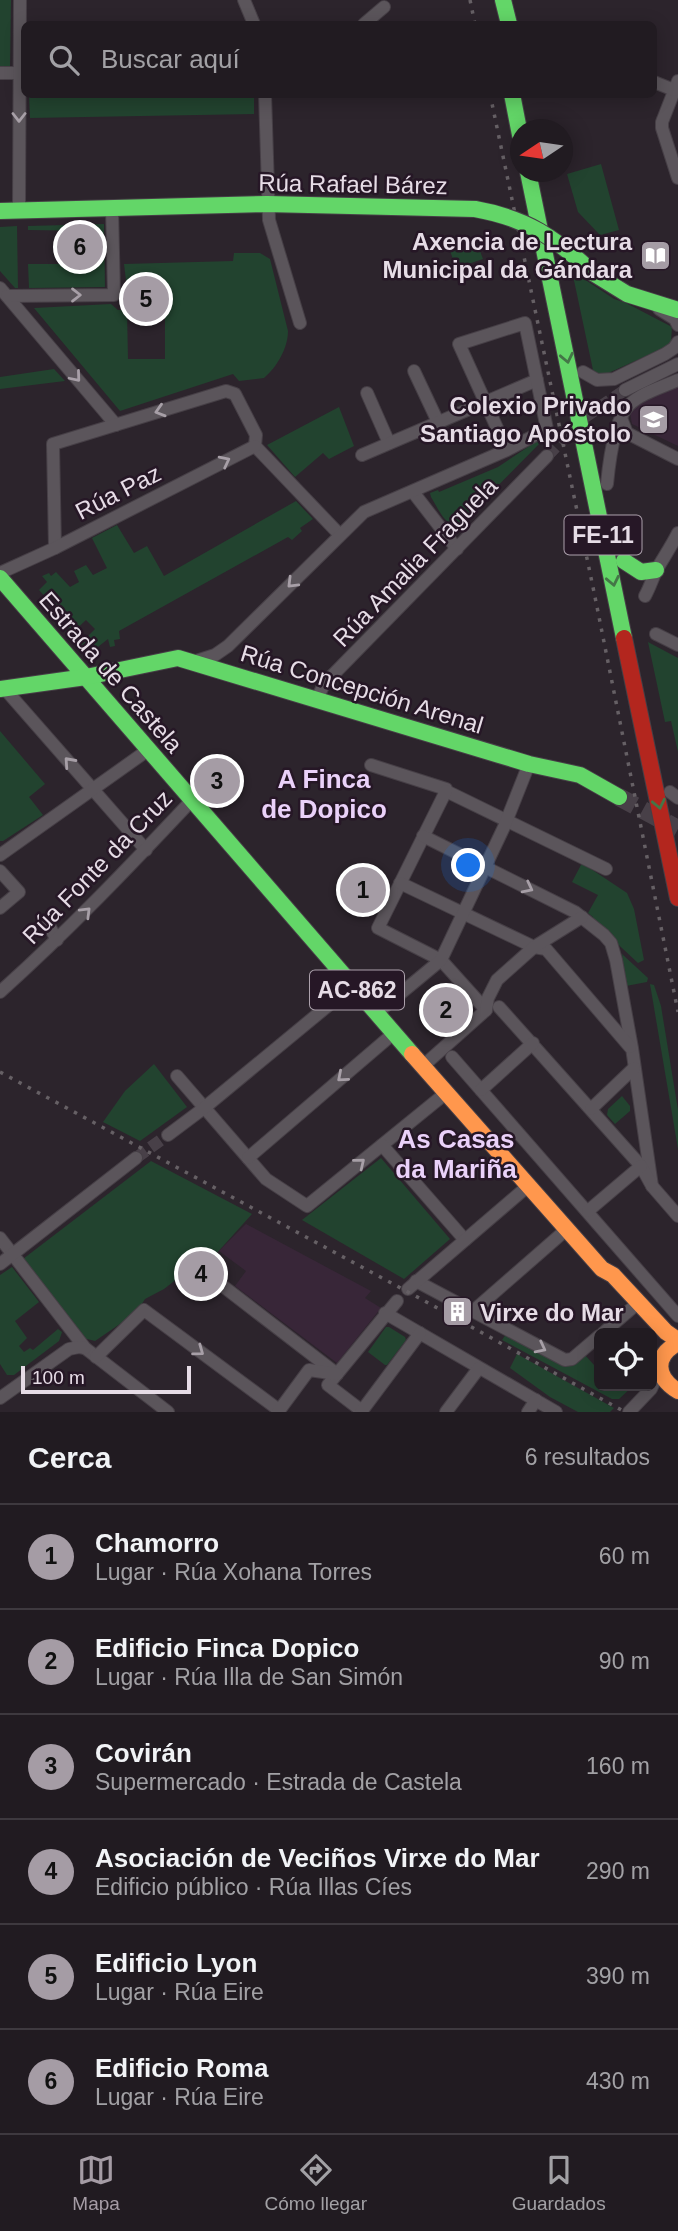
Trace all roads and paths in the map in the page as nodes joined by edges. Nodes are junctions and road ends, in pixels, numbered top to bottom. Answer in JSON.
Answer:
{"nodes":[{"id":1,"x":20,"y":0,"type":"edge"},
{"id":2,"x":244,"y":0,"type":"edge"},
{"id":3,"x":492,"y":0,"type":"edge"},
{"id":4,"x":503,"y":0,"type":"edge"},
{"id":5,"x":384,"y":7,"type":"dead end"},
{"id":6,"x":253,"y":21,"type":"edge"},
{"id":7,"x":368,"y":21,"type":"edge"},
{"id":8,"x":497,"y":21,"type":"edge"},
{"id":9,"x":508,"y":21,"type":"edge"},
{"id":10,"x":21,"y":36,"type":"edge"},
{"id":11,"x":0,"y":73,"type":"edge"},
{"id":12,"x":21,"y":73,"type":"edge"},
{"id":13,"x":657,"y":83,"type":"edge"},
{"id":14,"x":676,"y":85,"type":"edge"},
{"id":15,"x":21,"y":98,"type":"edge"},
{"id":16,"x":265,"y":98,"type":"edge"},
{"id":17,"x":513,"y":98,"type":"edge"},
{"id":18,"x":525,"y":98,"type":"edge"},
{"id":19,"x":517,"y":119,"type":"edge"},
{"id":20,"x":529,"y":119,"type":"edge"},
{"id":21,"x":678,"y":178,"type":"edge"},
{"id":22,"x":530,"y":182,"type":"edge"},
{"id":23,"x":542,"y":182,"type":"edge"},
{"id":24,"x":267,"y":204,"type":"junction"},
{"id":25,"x":112,"y":208,"type":"junction"},
{"id":26,"x":0,"y":211,"type":"edge"},
{"id":27,"x":19,"y":211,"type":"junction"},
{"id":28,"x":4,"y":292,"type":"edge"},
{"id":29,"x":640,"y":299,"type":"junction"},
{"id":30,"x":678,"y":310,"type":"edge"},
{"id":31,"x":300,"y":323,"type":"dead end"},
{"id":32,"x":678,"y":325,"type":"edge"},
{"id":33,"x":677,"y":345,"type":"edge"},
{"id":34,"x":678,"y":364,"type":"edge"},
{"id":35,"x":414,"y":371,"type":"dead end"},
{"id":36,"x":583,"y":372,"type":"junction"},
{"id":37,"x":537,"y":380,"type":"junction"},
{"id":38,"x":678,"y":380,"type":"edge"},
{"id":39,"x":625,"y":390,"type":"tunnel mouth"},
{"id":40,"x":367,"y":393,"type":"dead end"},
{"id":41,"x":486,"y":402,"type":"junction"},
{"id":42,"x":621,"y":418,"type":"junction"},
{"id":43,"x":438,"y":422,"type":"junction"},
{"id":44,"x":116,"y":425,"type":"junction"},
{"id":45,"x":389,"y":443,"type":"junction"},
{"id":46,"x":255,"y":446,"type":"junction"},
{"id":47,"x":507,"y":450,"type":"junction"},
{"id":48,"x":362,"y":455,"type":"dead end"},
{"id":49,"x":547,"y":456,"type":"tunnel mouth"},
{"id":50,"x":678,"y":458,"type":"edge"},
{"id":51,"x":607,"y":484,"type":"junction"},
{"id":52,"x":413,"y":492,"type":"junction"},
{"id":53,"x":678,"y":533,"type":"edge"},
{"id":54,"x":340,"y":535,"type":"junction"},
{"id":55,"x":55,"y":548,"type":"junction"},
{"id":56,"x":457,"y":549,"type":"junction"},
{"id":57,"x":624,"y":561,"type":"junction"},
{"id":58,"x":656,"y":570,"type":"junction"},
{"id":59,"x":0,"y":573,"type":"edge"},
{"id":60,"x":0,"y":578,"type":"edge"},
{"id":61,"x":646,"y":596,"type":"dead end"},
{"id":62,"x":656,"y":634,"type":"dead end"},
{"id":63,"x":678,"y":645,"type":"edge"},
{"id":64,"x":221,"y":652,"type":"junction"},
{"id":65,"x":194,"y":662,"type":"junction"},
{"id":66,"x":222,"y":670,"type":"junction"},
{"id":67,"x":86,"y":677,"type":"junction"},
{"id":68,"x":2,"y":689,"type":"edge"},
{"id":69,"x":317,"y":699,"type":"junction"},
{"id":70,"x":148,"y":750,"type":"junction"},
{"id":71,"x":529,"y":764,"type":"junction"},
{"id":72,"x":371,"y":765,"type":"dead end"},
{"id":73,"x":92,"y":789,"type":"junction"},
{"id":74,"x":446,"y":791,"type":"junction"},
{"id":75,"x":674,"y":795,"type":"edge"},
{"id":76,"x":619,"y":797,"type":"tunnel mouth"},
{"id":77,"x":192,"y":800,"type":"junction"},
{"id":78,"x":506,"y":821,"type":"junction"},
{"id":79,"x":678,"y":830,"type":"edge"},
{"id":80,"x":423,"y":836,"type":"junction"},
{"id":81,"x":14,"y":845,"type":"junction"},
{"id":82,"x":0,"y":846,"type":"edge"},
{"id":83,"x":146,"y":850,"type":"junction"},
{"id":84,"x":0,"y":855,"type":"edge"},
{"id":85,"x":485,"y":867,"type":"junction"},
{"id":86,"x":606,"y":869,"type":"dead end"},
{"id":87,"x":0,"y":871,"type":"edge"},
{"id":88,"x":400,"y":883,"type":"junction"},
{"id":89,"x":678,"y":898,"type":"edge"},
{"id":90,"x":0,"y":908,"type":"edge"},
{"id":91,"x":463,"y":914,"type":"junction"},
{"id":92,"x":582,"y":917,"type":"junction"},
{"id":93,"x":48,"y":925,"type":"dead end"},
{"id":94,"x":57,"y":940,"type":"junction"},
{"id":95,"x":534,"y":947,"type":"junction"},
{"id":96,"x":441,"y":961,"type":"junction"},
{"id":97,"x":353,"y":985,"type":"junction"},
{"id":98,"x":0,"y":992,"type":"edge"},
{"id":99,"x":493,"y":1009,"type":"junction"},
{"id":100,"x":377,"y":1013,"type":"junction"},
{"id":101,"x":394,"y":1033,"type":"junction"},
{"id":102,"x":533,"y":1043,"type":"junction"},
{"id":103,"x":632,"y":1048,"type":"junction"},
{"id":104,"x":452,"y":1057,"type":"dead end"},
{"id":105,"x":423,"y":1066,"type":"junction"},
{"id":106,"x":634,"y":1068,"type":"junction"},
{"id":107,"x":177,"y":1076,"type":"dead end"},
{"id":108,"x":481,"y":1090,"type":"junction"},
{"id":109,"x":446,"y":1093,"type":"junction"},
{"id":110,"x":204,"y":1108,"type":"junction"},
{"id":111,"x":591,"y":1109,"type":"junction"},
{"id":112,"x":168,"y":1135,"type":"tunnel mouth"},
{"id":113,"x":382,"y":1145,"type":"junction"},
{"id":114,"x":136,"y":1158,"type":"tunnel mouth"},
{"id":115,"x":248,"y":1158,"type":"junction"},
{"id":116,"x":641,"y":1166,"type":"junction"},
{"id":117,"x":528,"y":1186,"type":"junction"},
{"id":118,"x":652,"y":1186,"type":"junction"},
{"id":119,"x":588,"y":1211,"type":"junction"},
{"id":120,"x":678,"y":1216,"type":"edge"},
{"id":121,"x":567,"y":1229,"type":"junction"},
{"id":122,"x":0,"y":1238,"type":"edge"},
{"id":123,"x":464,"y":1240,"type":"junction"},
{"id":124,"x":13,"y":1256,"type":"junction"},
{"id":125,"x":0,"y":1264,"type":"edge"},
{"id":126,"x":602,"y":1269,"type":"junction"},
{"id":127,"x":215,"y":1280,"type":"dead end"},
{"id":128,"x":397,"y":1301,"type":"dead end"},
{"id":129,"x":631,"y":1309,"type":"junction"},
{"id":130,"x":472,"y":1312,"type":"junction"},
{"id":131,"x":385,"y":1314,"type":"junction"},
{"id":132,"x":678,"y":1316,"type":"edge"},
{"id":133,"x":609,"y":1328,"type":"edge"},
{"id":134,"x":646,"y":1328,"type":"edge"},
{"id":135,"x":74,"y":1334,"type":"junction"},
{"id":136,"x":419,"y":1334,"type":"junction"},
{"id":137,"x":594,"y":1341,"type":"edge"},
{"id":138,"x":678,"y":1341,"type":"edge"},
{"id":139,"x":85,"y":1348,"type":"junction"},
{"id":140,"x":69,"y":1349,"type":"junction"},
{"id":141,"x":657,"y":1351,"type":"edge"},
{"id":142,"x":96,"y":1357,"type":"junction"},
{"id":143,"x":661,"y":1362,"type":"junction"},
{"id":144,"x":479,"y":1368,"type":"junction"},
{"id":145,"x":337,"y":1374,"type":"junction"},
{"id":146,"x":676,"y":1390,"type":"edge"},
{"id":147,"x":0,"y":1398,"type":"edge"},
{"id":148,"x":536,"y":1400,"type":"junction"},
{"id":149,"x":634,"y":1408,"type":"edge"},
{"id":150,"x":163,"y":1411,"type":"edge"},
{"id":151,"x":279,"y":1411,"type":"edge"},
{"id":152,"x":361,"y":1412,"type":"edge"},
{"id":153,"x":446,"y":1412,"type":"edge"},
{"id":154,"x":528,"y":1412,"type":"edge"},
{"id":155,"x":556,"y":1412,"type":"edge"}],
"edges":[{"from":1,"to":10,"type":"street"},
{"from":2,"to":6,"type":"street"},
{"from":3,"to":8,"type":"main road"},
{"from":4,"to":9,"type":"main road"},
{"from":5,"to":7,"type":"street"},
{"from":11,"to":12,"type":"street"},
{"from":13,"to":14,"type":"street"},
{"from":14,"to":21,"type":"street"},
{"from":15,"to":27,"type":"street","one_way":true},
{"from":16,"to":24,"type":"street"},
{"from":17,"to":19,"type":"main road"},
{"from":18,"to":20,"type":"main road"},
{"from":22,"to":89,"type":"main road","number":"FE-11","one_way":true},
{"from":23,"to":36,"type":"main road","number":"FE-11"},
{"from":24,"to":25,"type":"main road","name":"Rúa Rafael Bárez"},
{"from":24,"to":29,"type":"main road","name":"Rúa Rafael Bárez","bridge":true},
{"from":24,"to":31,"type":"street"},
{"from":25,"to":27,"type":"main road","name":"Rúa Rafael Bárez"},
{"from":28,"to":25,"type":"street","one_way":true},
{"from":26,"to":27,"type":"main road","name":"Rúa Rafael Bárez"},
{"from":28,"to":44,"type":"street","one_way":true},
{"from":29,"to":30,"type":"main road","name":"Rúa Rafael Bárez"},
{"from":29,"to":32,"type":"street"},
{"from":33,"to":36,"type":"street"},
{"from":34,"to":39,"type":"street"},
{"from":35,"to":43,"type":"street"},
{"from":36,"to":51,"type":"main road","number":"FE-11"},
{"from":37,"to":41,"type":"street"},
{"from":37,"to":41,"type":"street"},
{"from":37,"to":47,"type":"street"},
{"from":38,"to":42,"type":"street"},
{"from":40,"to":45,"type":"street"},
{"from":41,"to":43,"type":"street"},
{"from":41,"to":47,"type":"street"},
{"from":42,"to":50,"type":"street"},
{"from":42,"to":51,"type":"street"},
{"from":43,"to":45,"type":"street"},
{"from":46,"to":44,"type":"street","one_way":true},
{"from":44,"to":55,"type":"street"},
{"from":45,"to":48,"type":"street"},
{"from":46,"to":54,"type":"street"},
{"from":55,"to":46,"type":"street","name":"Rúa Paz","one_way":true},
{"from":47,"to":52,"type":"street"},
{"from":49,"to":56,"type":"street","name":"Rúa Amalia Fraguela"},
{"from":51,"to":57,"type":"main road","number":"FE-11"},
{"from":52,"to":54,"type":"street"},
{"from":52,"to":56,"type":"street"},
{"from":53,"to":58,"type":"street"},
{"from":54,"to":64,"type":"street","one_way":true},
{"from":55,"to":59,"type":"street","name":"Rúa Paz"},
{"from":56,"to":69,"type":"street","name":"Rúa Amalia Fraguela"},
{"from":57,"to":58,"type":"main road"},
{"from":57,"to":75,"type":"main road","number":"FE-11"},
{"from":58,"to":61,"type":"street"},
{"from":60,"to":67,"type":"main road","name":"Estrada de Castela","number":"AC-862"},
{"from":62,"to":63,"type":"street"},
{"from":64,"to":65,"type":"street"},
{"from":64,"to":66,"type":"street"},
{"from":65,"to":66,"type":"main road","name":"Rúa Concepción Arenal"},
{"from":65,"to":67,"type":"main road","name":"Rúa Concepción Arenal"},
{"from":66,"to":69,"type":"main road","name":"Rúa Concepción Arenal"},
{"from":67,"to":68,"type":"main road","name":"Rúa Concepción Arenal"},
{"from":67,"to":70,"type":"main road","name":"Estrada de Castela","number":"AC-862"},
{"from":73,"to":68,"type":"street","one_way":true},
{"from":69,"to":71,"type":"main road","name":"Rúa Concepción Arenal"},
{"from":70,"to":73,"type":"street"},
{"from":70,"to":77,"type":"main road","name":"Estrada de Castela","number":"AC-862"},
{"from":71,"to":76,"type":"main road","name":"Rúa Concepción Arenal"},
{"from":71,"to":78,"type":"street"},
{"from":72,"to":74,"type":"street"},
{"from":73,"to":81,"type":"street"},
{"from":73,"to":83,"type":"street"},
{"from":74,"to":78,"type":"street"},
{"from":74,"to":80,"type":"street"},
{"from":75,"to":79,"type":"main road","number":"FE-11"},
{"from":77,"to":83,"type":"street","name":"Rúa Fonte da Cruz"},
{"from":77,"to":97,"type":"main road","name":"Estrada de Castela","number":"AC-862"},
{"from":78,"to":85,"type":"street"},
{"from":78,"to":86,"type":"street"},
{"from":80,"to":85,"type":"street"},
{"from":80,"to":88,"type":"street"},
{"from":81,"to":82,"type":"street"},
{"from":81,"to":84,"type":"street"},
{"from":94,"to":83,"type":"street","name":"Rúa Fonte da Cruz","one_way":true},
{"from":85,"to":91,"type":"street"},
{"from":85,"to":92,"type":"street","one_way":true},
{"from":87,"to":90,"type":"street"},
{"from":88,"to":91,"type":"street"},
{"from":88,"to":96,"type":"street"},
{"from":91,"to":95,"type":"street"},
{"from":91,"to":96,"type":"street"},
{"from":92,"to":95,"type":"street"},
{"from":92,"to":103,"type":"street"},
{"from":93,"to":94,"type":"street"},
{"from":94,"to":98,"type":"street","name":"Rúa Fonte da Cruz"},
{"from":95,"to":99,"type":"street"},
{"from":95,"to":103,"type":"street"},
{"from":96,"to":99,"type":"street"},
{"from":96,"to":100,"type":"street"},
{"from":97,"to":100,"type":"main road","name":"Estrada de Castela","number":"AC-862"},
{"from":97,"to":110,"type":"street"},
{"from":99,"to":102,"type":"street"},
{"from":99,"to":105,"type":"street"},
{"from":100,"to":101,"type":"main road","name":"Estrada de Castela","number":"AC-862"},
{"from":101,"to":105,"type":"main road","name":"Estrada de Castela","number":"AC-862"},
{"from":101,"to":115,"type":"street","one_way":true},
{"from":102,"to":108,"type":"street"},
{"from":102,"to":111,"type":"street"},
{"from":103,"to":106,"type":"street"},
{"from":104,"to":108,"type":"street"},
{"from":105,"to":109,"type":"main road","name":"Estrada de Castela","number":"AC-862"},
{"from":106,"to":111,"type":"street"},
{"from":106,"to":118,"type":"street"},
{"from":107,"to":110,"type":"street"},
{"from":108,"to":119,"type":"street"},
{"from":109,"to":113,"type":"street"},
{"from":109,"to":117,"type":"main road","name":"Estrada de Castela","number":"AC-862"},
{"from":110,"to":112,"type":"street"},
{"from":110,"to":115,"type":"street"},
{"from":111,"to":116,"type":"street"},
{"from":115,"to":113,"type":"street","one_way":true},
{"from":113,"to":123,"type":"street"},
{"from":114,"to":124,"type":"street"},
{"from":116,"to":118,"type":"street"},
{"from":116,"to":119,"type":"street"},
{"from":117,"to":121,"type":"main road","name":"Estrada de Castela","number":"AC-862"},
{"from":117,"to":123,"type":"street"},
{"from":118,"to":120,"type":"street"},
{"from":119,"to":132,"type":"street"},
{"from":121,"to":126,"type":"main road","name":"Estrada de Castela","number":"AC-862"},
{"from":121,"to":130,"type":"street"},
{"from":122,"to":124,"type":"street"},
{"from":123,"to":130,"type":"street"},
{"from":124,"to":125,"type":"street"},
{"from":124,"to":135,"type":"street"},
{"from":126,"to":129,"type":"main road","number":"AC-862"},
{"from":126,"to":138,"type":"main road","number":"AC-862"},
{"from":127,"to":145,"type":"street"},
{"from":128,"to":131,"type":"street"},
{"from":129,"to":133,"type":"street"},
{"from":129,"to":134,"type":"main road","number":"AC-862"},
{"from":130,"to":137,"type":"street","one_way":true},
{"from":131,"to":136,"type":"street"},
{"from":131,"to":145,"type":"street"},
{"from":135,"to":139,"type":"street"},
{"from":135,"to":140,"type":"street"},
{"from":136,"to":144,"type":"street"},
{"from":136,"to":152,"type":"street"},
{"from":138,"to":143,"type":"main road","number":"AC-862"},
{"from":139,"to":140,"type":"street"},
{"from":139,"to":142,"type":"street"},
{"from":140,"to":147,"type":"street"},
{"from":141,"to":143,"type":"main road","number":"AC-862"},
{"from":142,"to":150,"type":"street"},
{"from":142,"to":151,"type":"street","one_way":true},
{"from":143,"to":146,"type":"main road","number":"AC-862"},
{"from":143,"to":149,"type":"street"},
{"from":144,"to":148,"type":"street"},
{"from":144,"to":153,"type":"street"},
{"from":145,"to":151,"type":"street"},
{"from":145,"to":152,"type":"street"},
{"from":146,"to":149,"type":"street"},
{"from":148,"to":154,"type":"street"},
{"from":148,"to":155,"type":"street"}]}
